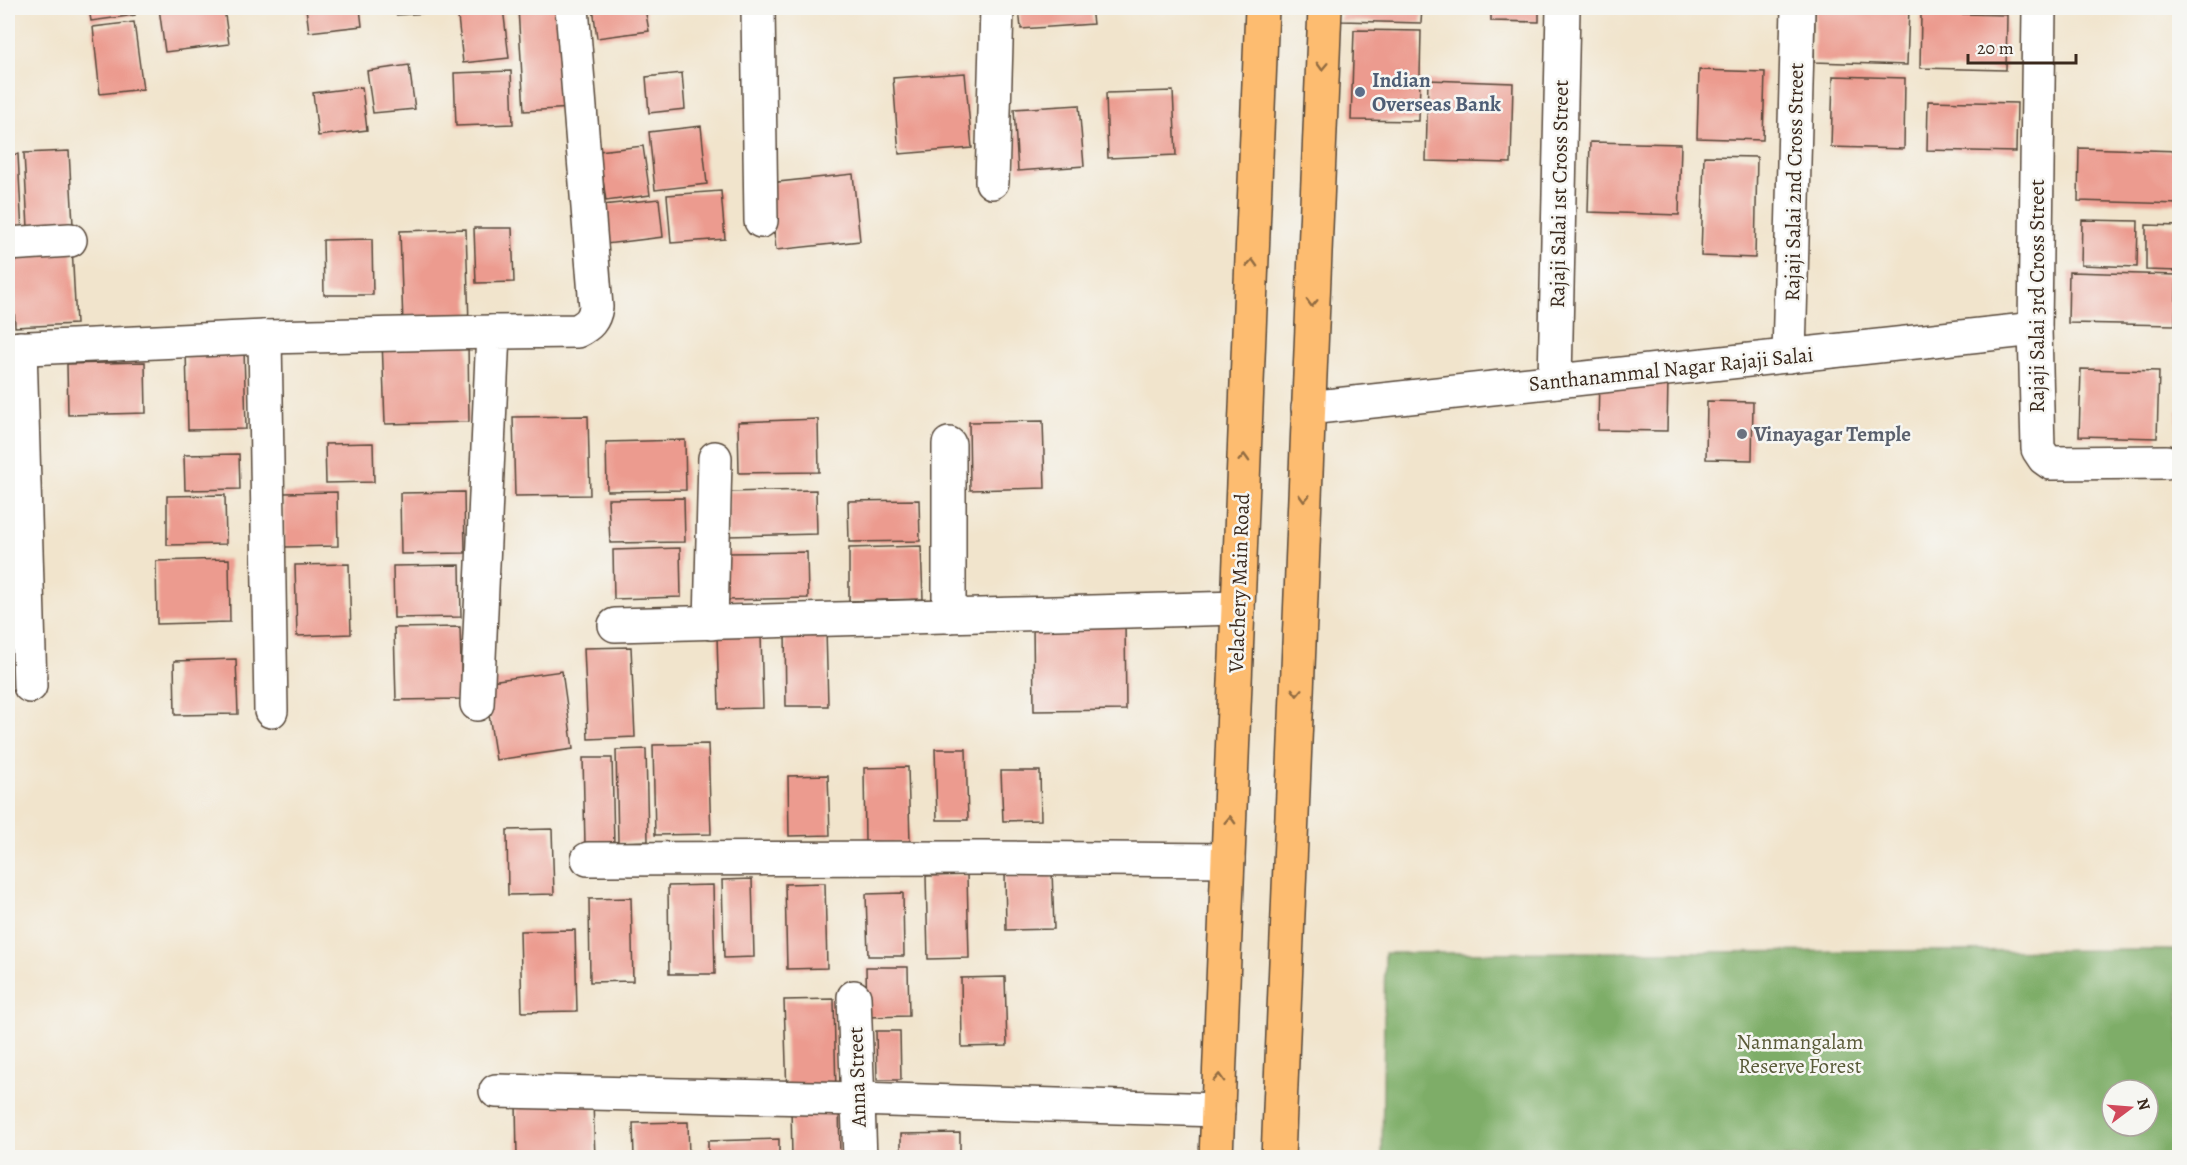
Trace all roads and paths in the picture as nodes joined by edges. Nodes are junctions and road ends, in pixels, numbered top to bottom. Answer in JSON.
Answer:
{"nodes":[{"id":1,"x":572,"y":8,"type":"edge"},
{"id":2,"x":758,"y":8,"type":"edge"},
{"id":3,"x":997,"y":8,"type":"edge"},
{"id":4,"x":1262,"y":8,"type":"edge"},
{"id":5,"x":1324,"y":8,"type":"edge"},
{"id":6,"x":1563,"y":8,"type":"edge"},
{"id":7,"x":1798,"y":8,"type":"edge"},
{"id":8,"x":2039,"y":8,"type":"edge"},
{"id":9,"x":992,"y":182,"type":"dead end"},
{"id":10,"x":761,"y":221,"type":"dead end"},
{"id":11,"x":70,"y":240,"type":"dead end"},
{"id":12,"x":8,"y":244,"type":"edge"},
{"id":13,"x":2035,"y":329,"type":"junction"},
{"id":14,"x":494,"y":332,"type":"junction"},
{"id":15,"x":265,"y":337,"type":"junction"},
{"id":16,"x":14,"y":348,"type":"edge"},
{"id":17,"x":1789,"y":356,"type":"junction"},
{"id":18,"x":1555,"y":381,"type":"junction"},
{"id":19,"x":1308,"y":408,"type":"junction"},
{"id":20,"x":949,"y":444,"type":"dead end"},
{"id":21,"x":715,"y":458,"type":"dead end"},
{"id":22,"x":2166,"y":462,"type":"dead end"},
{"id":23,"x":1238,"y":608,"type":"junction"},
{"id":24,"x":949,"y":616,"type":"junction"},
{"id":25,"x":711,"y":623,"type":"junction"},
{"id":26,"x":615,"y":626,"type":"dead end"},
{"id":27,"x":30,"y":686,"type":"dead end"},
{"id":28,"x":477,"y":704,"type":"dead end"},
{"id":29,"x":270,"y":711,"type":"dead end"},
{"id":30,"x":588,"y":859,"type":"dead end"},
{"id":31,"x":1228,"y":860,"type":"junction"},
{"id":32,"x":854,"y":997,"type":"dead end"},
{"id":33,"x":496,"y":1091,"type":"dead end"},
{"id":34,"x":857,"y":1099,"type":"junction"},
{"id":35,"x":1218,"y":1110,"type":"junction"},
{"id":36,"x":860,"y":1158,"type":"edge"},
{"id":37,"x":1216,"y":1158,"type":"edge"},
{"id":38,"x":1278,"y":1158,"type":"edge"}],
"edges":[{"from":1,"to":14,"type":"street"},
{"from":2,"to":10,"type":"street"},
{"from":3,"to":9,"type":"street"},
{"from":23,"to":4,"type":"main road","name":"Velachery Main Road","one_way":true},
{"from":5,"to":19,"type":"main road","one_way":true},
{"from":6,"to":18,"type":"street","name":"Rajaji Salai 1st Cross Street"},
{"from":7,"to":17,"type":"street","name":"Rajaji Salai 2nd Cross Street"},
{"from":8,"to":13,"type":"street","name":"Rajaji Salai 3rd Cross Street"},
{"from":11,"to":12,"type":"street"},
{"from":13,"to":17,"type":"street","name":"Santhanammal Nagar Rajaji Salai"},
{"from":13,"to":22,"type":"street","name":"Rajaji Salai 3rd Cross Street"},
{"from":14,"to":15,"type":"street"},
{"from":14,"to":28,"type":"street"},
{"from":15,"to":16,"type":"street"},
{"from":15,"to":29,"type":"street"},
{"from":16,"to":27,"type":"street"},
{"from":17,"to":18,"type":"street","name":"Santhanammal Nagar Rajaji Salai"},
{"from":18,"to":19,"type":"street","name":"Santhanammal Nagar Rajaji Salai"},
{"from":19,"to":38,"type":"main road","one_way":true},
{"from":20,"to":24,"type":"street"},
{"from":21,"to":25,"type":"street"},
{"from":23,"to":24,"type":"street"},
{"from":31,"to":23,"type":"main road","name":"Velachery Main Road","one_way":true},
{"from":24,"to":25,"type":"street"},
{"from":25,"to":26,"type":"street"},
{"from":30,"to":31,"type":"street"},
{"from":35,"to":31,"type":"main road","name":"Velachery Main Road","one_way":true},
{"from":32,"to":34,"type":"street","name":"Anna Street"},
{"from":33,"to":34,"type":"street"},
{"from":34,"to":35,"type":"street"},
{"from":34,"to":36,"type":"street","name":"Anna Street"},
{"from":35,"to":37,"type":"main road","name":"Velachery Main Road"}]}
